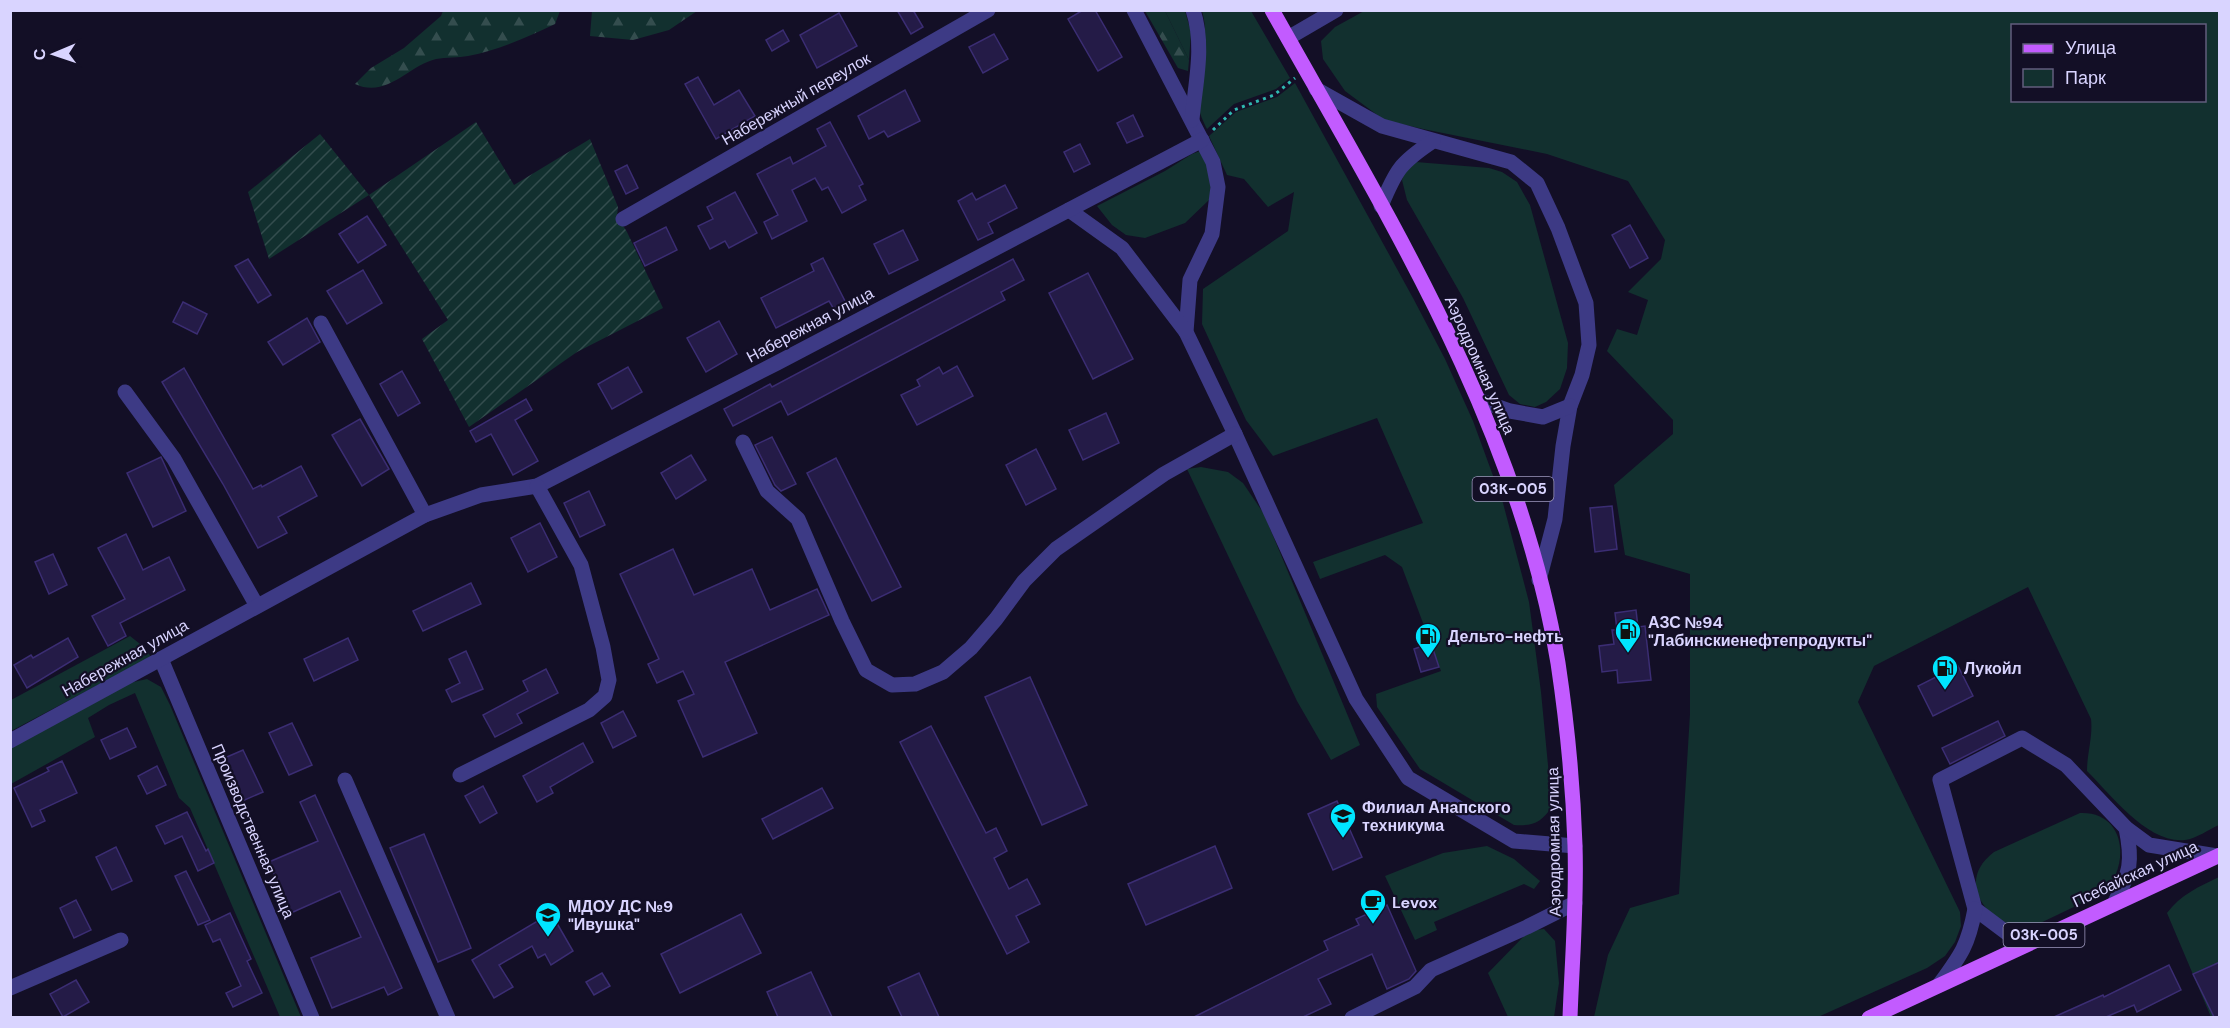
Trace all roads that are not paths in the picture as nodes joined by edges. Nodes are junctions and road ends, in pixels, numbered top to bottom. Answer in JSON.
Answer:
{"nodes":[{"id":1,"x":988,"y":10,"type":"edge"},
{"id":2,"x":1134,"y":10,"type":"edge"},
{"id":3,"x":1193,"y":10,"type":"edge"},
{"id":4,"x":1272,"y":10,"type":"edge"},
{"id":5,"x":1336,"y":10,"type":"edge"},
{"id":6,"x":1288,"y":38,"type":"junction"},
{"id":7,"x":1316,"y":89,"type":"junction"},
{"id":8,"x":1192,"y":120,"type":"junction"},
{"id":9,"x":1202,"y":140,"type":"junction"},
{"id":10,"x":1433,"y":141,"type":"junction"},
{"id":11,"x":1381,"y":206,"type":"junction"},
{"id":12,"x":1069,"y":210,"type":"junction"},
{"id":13,"x":623,"y":219,"type":"dead end"},
{"id":14,"x":321,"y":323,"type":"dead end"},
{"id":15,"x":1186,"y":332,"type":"junction"},
{"id":16,"x":125,"y":392,"type":"dead end"},
{"id":17,"x":1479,"y":400,"type":"junction"},
{"id":18,"x":1570,"y":406,"type":"junction"},
{"id":19,"x":1236,"y":434,"type":"junction"},
{"id":20,"x":744,"y":442,"type":"dead end"},
{"id":21,"x":537,"y":486,"type":"junction"},
{"id":22,"x":425,"y":515,"type":"junction"},
{"id":23,"x":1539,"y":580,"type":"junction"},
{"id":24,"x":257,"y":606,"type":"junction"},
{"id":25,"x":161,"y":659,"type":"junction"},
{"id":26,"x":10,"y":741,"type":"edge"},
{"id":27,"x":460,"y":775,"type":"dead end"},
{"id":28,"x":345,"y":780,"type":"dead end"},
{"id":29,"x":2126,"y":828,"type":"junction"},
{"id":30,"x":1575,"y":846,"type":"junction"},
{"id":31,"x":2218,"y":855,"type":"edge"},
{"id":32,"x":1575,"y":903,"type":"junction"},
{"id":33,"x":2115,"y":903,"type":"junction"},
{"id":34,"x":1975,"y":909,"type":"junction"},
{"id":35,"x":121,"y":940,"type":"dead end"},
{"id":36,"x":2024,"y":945,"type":"junction"},
{"id":37,"x":1939,"y":984,"type":"junction"},
{"id":38,"x":10,"y":988,"type":"edge"},
{"id":39,"x":312,"y":1017,"type":"edge"},
{"id":40,"x":448,"y":1017,"type":"edge"},
{"id":41,"x":1352,"y":1017,"type":"edge"},
{"id":42,"x":1569,"y":1017,"type":"edge"},
{"id":43,"x":1869,"y":1017,"type":"edge"}],
"edges":[{"from":1,"to":13,"type":"street","name":"Набережный переулок"},
{"from":2,"to":8,"type":"street"},
{"from":3,"to":8,"type":"street"},
{"from":4,"to":6,"type":"main road","name":"Аэродромная улица","number":"03К-005"},
{"from":5,"to":6,"type":"street"},
{"from":6,"to":7,"type":"main road","name":"Аэродромная улица","number":"03К-005"},
{"from":7,"to":10,"type":"street"},
{"from":7,"to":11,"type":"main road","name":"Аэродромная улица","number":"03К-005"},
{"from":8,"to":9,"type":"street"},
{"from":9,"to":12,"type":"street","name":"Набережная улица"},
{"from":9,"to":15,"type":"street"},
{"from":10,"to":11,"type":"street"},
{"from":10,"to":18,"type":"street"},
{"from":11,"to":17,"type":"main road","name":"Аэродромная улица","number":"03К-005"},
{"from":12,"to":15,"type":"street"},
{"from":12,"to":21,"type":"street","name":"Набережная улица"},
{"from":14,"to":22,"type":"street"},
{"from":15,"to":19,"type":"street"},
{"from":16,"to":24,"type":"street"},
{"from":17,"to":18,"type":"street"},
{"from":17,"to":23,"type":"main road","name":"Аэродромная улица","number":"03К-005"},
{"from":18,"to":23,"type":"street"},
{"from":19,"to":20,"type":"street"},
{"from":19,"to":30,"type":"street"},
{"from":21,"to":22,"type":"street","name":"Набережная улица"},
{"from":21,"to":27,"type":"street"},
{"from":22,"to":24,"type":"street","name":"Набережная улица"},
{"from":23,"to":30,"type":"main road","name":"Аэродромная улица","number":"03К-005"},
{"from":24,"to":25,"type":"street","name":"Набережная улица"},
{"from":25,"to":26,"type":"street","name":"Набережная улица"},
{"from":25,"to":39,"type":"street","name":"Производственная улица"},
{"from":28,"to":40,"type":"street"},
{"from":29,"to":31,"type":"street"},
{"from":29,"to":33,"type":"street"},
{"from":29,"to":34,"type":"street"},
{"from":30,"to":32,"type":"main road","name":"Аэродромная улица","number":"03К-005"},
{"from":31,"to":33,"type":"main road","name":"Псебайская улица","number":"03К-005"},
{"from":32,"to":41,"type":"street"},
{"from":32,"to":42,"type":"main road","name":"Аэродромная улица","number":"03К-005"},
{"from":33,"to":36,"type":"main road","name":"Псебайская улица","number":"03К-005"},
{"from":34,"to":36,"type":"street"},
{"from":34,"to":37,"type":"street"},
{"from":35,"to":38,"type":"street"},
{"from":36,"to":37,"type":"main road","name":"Псебайская улица","number":"03К-005"},
{"from":37,"to":43,"type":"main road","name":"Псебайская улица","number":"03К-005"}]}
